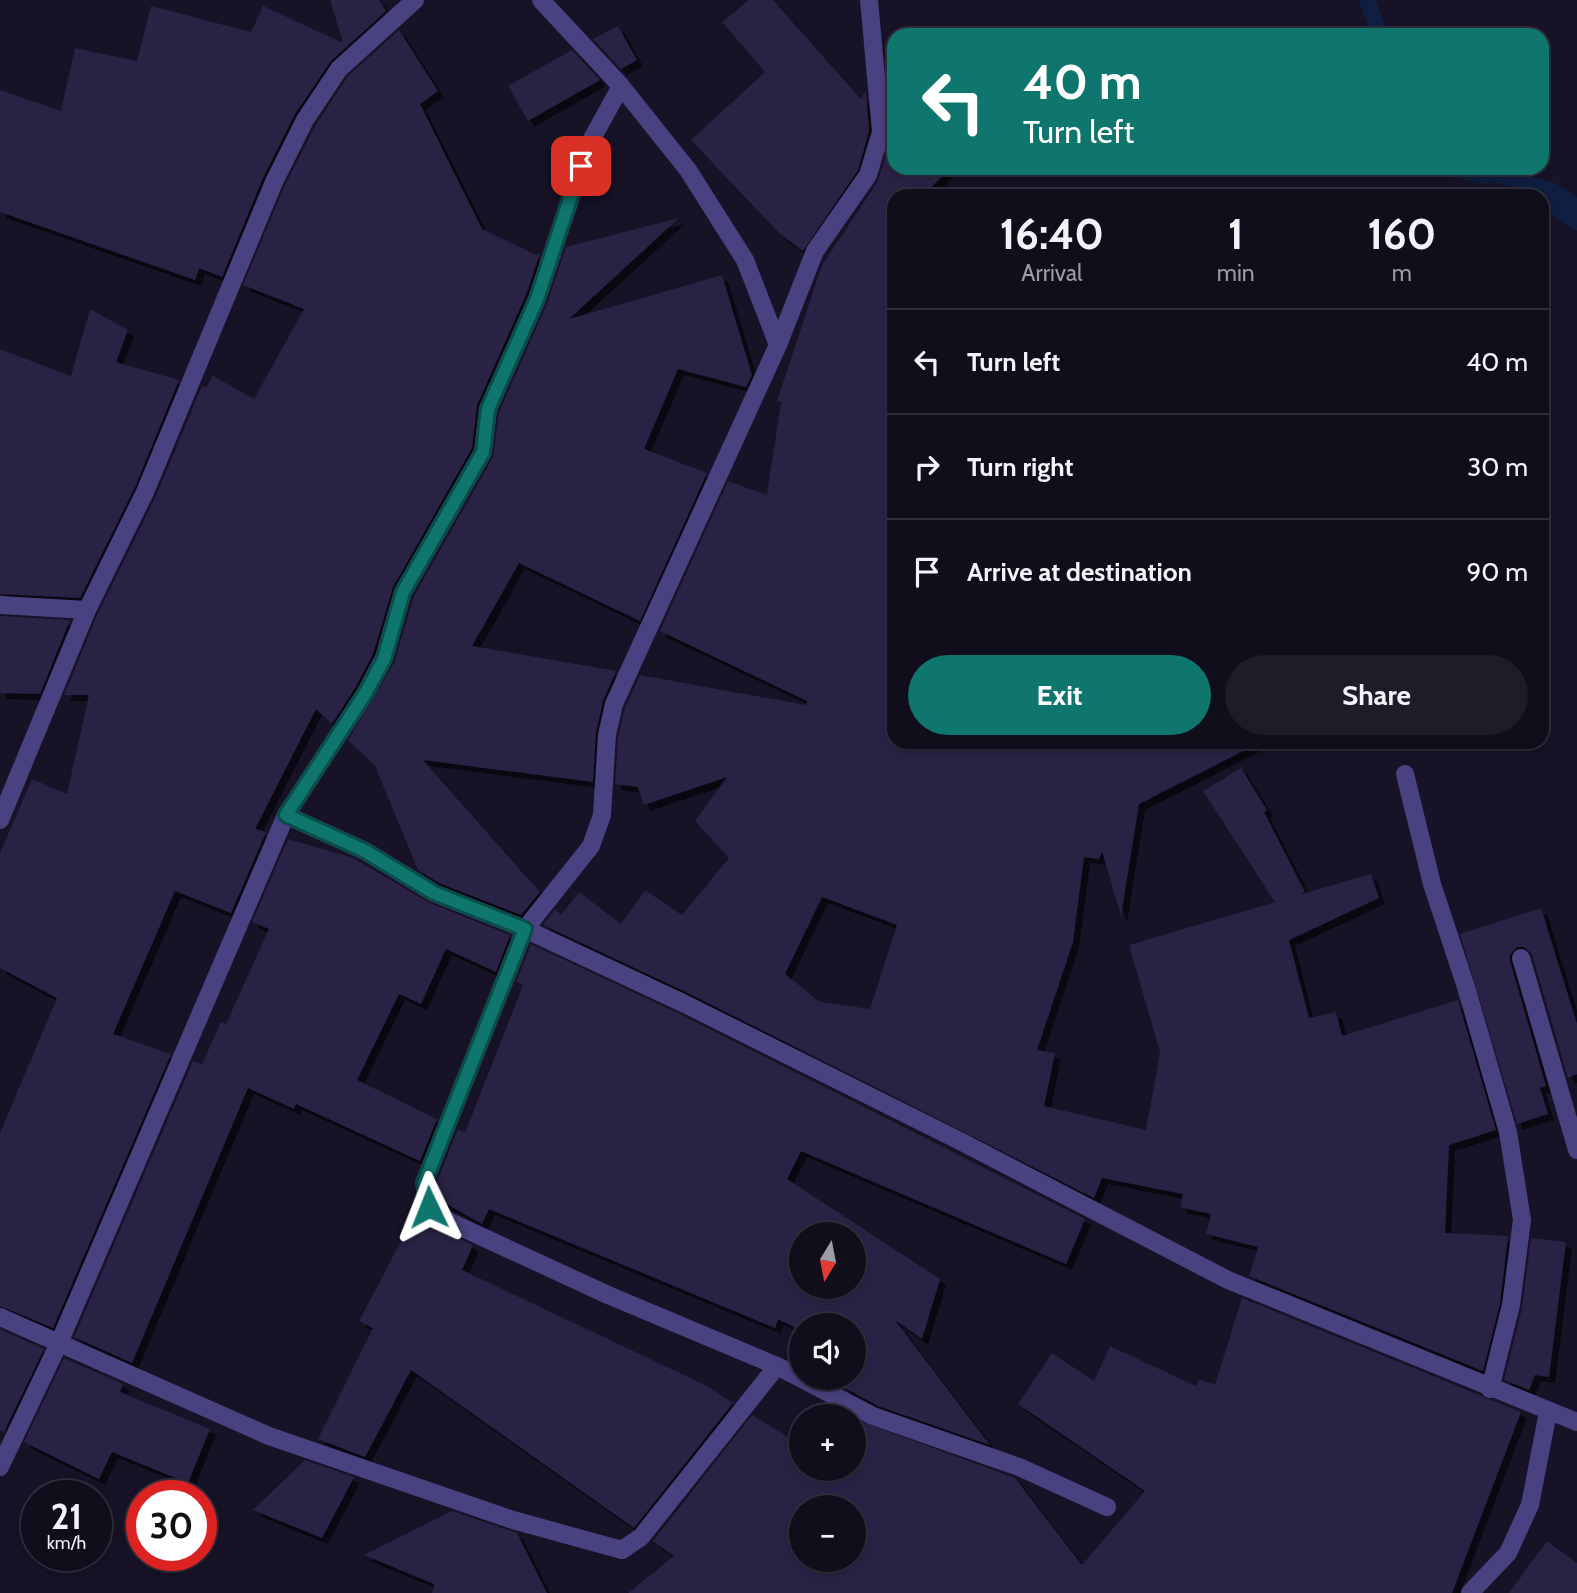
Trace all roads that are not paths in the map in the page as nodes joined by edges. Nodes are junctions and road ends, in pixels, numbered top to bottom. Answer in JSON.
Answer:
{"nodes":[{"id":1,"x":415,"y":0,"type":"edge"},
{"id":2,"x":541,"y":0,"type":"edge"},
{"id":3,"x":869,"y":0,"type":"edge"},
{"id":4,"x":621,"y":86,"type":"junction"},
{"id":5,"x":778,"y":345,"type":"junction"},
{"id":6,"x":0,"y":605,"type":"edge"},
{"id":7,"x":87,"y":610,"type":"junction"},
{"id":8,"x":1405,"y":774,"type":"dead end"},
{"id":9,"x":286,"y":815,"type":"junction"},
{"id":10,"x":0,"y":820,"type":"edge"},
{"id":11,"x":525,"y":929,"type":"junction"},
{"id":12,"x":1521,"y":958,"type":"dead end"},
{"id":13,"x":1577,"y":1150,"type":"edge"},
{"id":14,"x":0,"y":1317,"type":"edge"},
{"id":15,"x":59,"y":1343,"type":"junction"},
{"id":16,"x":777,"y":1366,"type":"junction"},
{"id":17,"x":1490,"y":1389,"type":"junction"},
{"id":18,"x":1548,"y":1412,"type":"junction"},
{"id":19,"x":1577,"y":1422,"type":"edge"},
{"id":20,"x":0,"y":1467,"type":"edge"},
{"id":21,"x":1107,"y":1507,"type":"dead end"},
{"id":22,"x":1470,"y":1593,"type":"edge"}],
"edges":[{"from":1,"to":7,"type":"street"},
{"from":2,"to":4,"type":"street"},
{"from":3,"to":5,"type":"street"},
{"from":4,"to":5,"type":"street"},
{"from":4,"to":9,"type":"street"},
{"from":5,"to":11,"type":"street"},
{"from":6,"to":7,"type":"street"},
{"from":7,"to":10,"type":"street"},
{"from":8,"to":17,"type":"street"},
{"from":9,"to":11,"type":"street"},
{"from":9,"to":15,"type":"street"},
{"from":11,"to":16,"type":"street"},
{"from":11,"to":17,"type":"street"},
{"from":12,"to":13,"type":"street"},
{"from":14,"to":15,"type":"street"},
{"from":15,"to":16,"type":"street"},
{"from":15,"to":20,"type":"street"},
{"from":16,"to":21,"type":"street"},
{"from":17,"to":18,"type":"street"},
{"from":18,"to":19,"type":"street"},
{"from":18,"to":22,"type":"street"}]}
